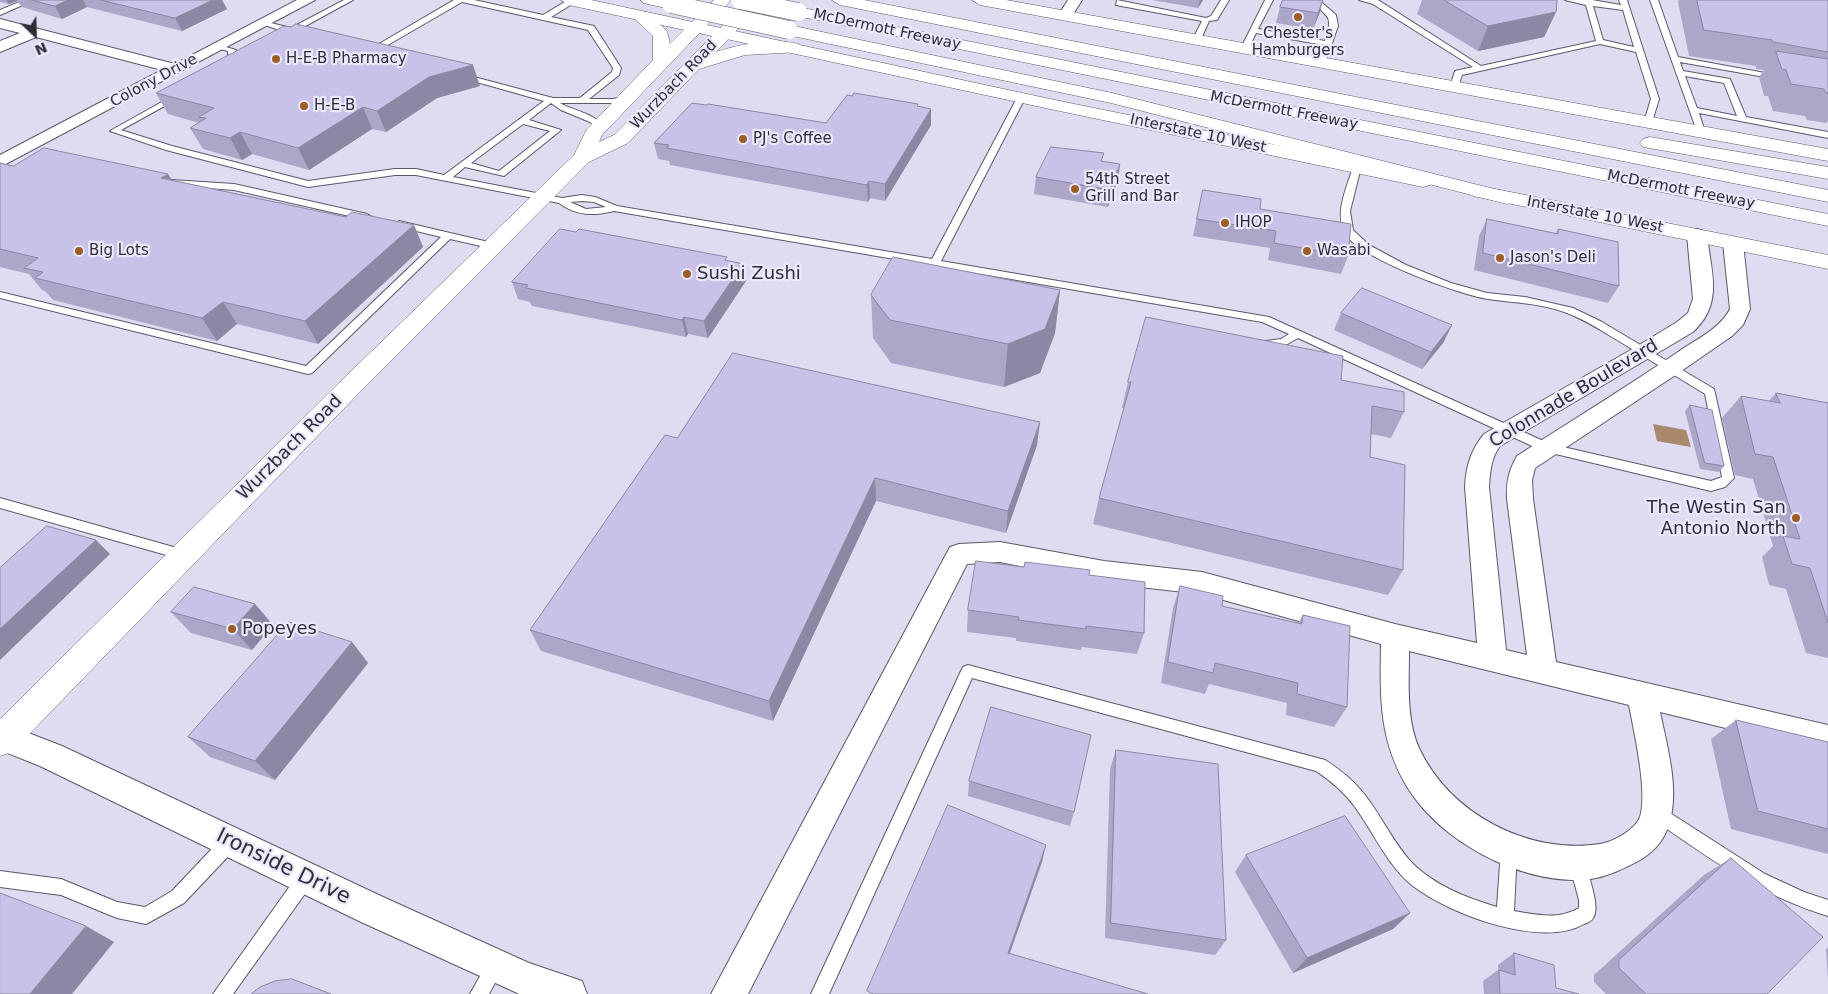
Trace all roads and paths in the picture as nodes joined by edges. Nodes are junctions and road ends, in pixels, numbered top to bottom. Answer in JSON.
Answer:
{"nodes":[{"id":1,"x":30,"y":0,"type":"edge"},
{"id":2,"x":308,"y":0,"type":"edge"},
{"id":3,"x":349,"y":0,"type":"edge"},
{"id":4,"x":459,"y":0,"type":"edge"},
{"id":5,"x":464,"y":0,"type":"edge"},
{"id":6,"x":570,"y":0,"type":"edge"},
{"id":7,"x":649,"y":0,"type":"edge"},
{"id":8,"x":694,"y":0,"type":"edge"},
{"id":9,"x":723,"y":0,"type":"edge"},
{"id":10,"x":740,"y":0,"type":"edge"},
{"id":11,"x":757,"y":0,"type":"edge"},
{"id":12,"x":840,"y":0,"type":"edge"},
{"id":13,"x":980,"y":0,"type":"edge"},
{"id":14,"x":1075,"y":0,"type":"edge"},
{"id":15,"x":1121,"y":0,"type":"edge"},
{"id":16,"x":1225,"y":0,"type":"edge"},
{"id":17,"x":1269,"y":0,"type":"edge"},
{"id":18,"x":1315,"y":0,"type":"edge"},
{"id":19,"x":1363,"y":0,"type":"edge"},
{"id":20,"x":1570,"y":0,"type":"edge"},
{"id":21,"x":1654,"y":0,"type":"edge"},
{"id":22,"x":1588,"y":2,"type":"edge"},
{"id":23,"x":1624,"y":4,"type":"edge"},
{"id":24,"x":793,"y":6,"type":"edge"},
{"id":25,"x":621,"y":11,"type":"junction"},
{"id":26,"x":0,"y":13,"type":"edge"},
{"id":27,"x":640,"y":15,"type":"junction"},
{"id":28,"x":1065,"y":16,"type":"junction"},
{"id":29,"x":544,"y":18,"type":"junction"},
{"id":30,"x":1206,"y":20,"type":"junction"},
{"id":31,"x":0,"y":22,"type":"edge"},
{"id":32,"x":263,"y":23,"type":"junction"},
{"id":33,"x":696,"y":26,"type":"junction"},
{"id":34,"x":986,"y":29,"type":"junction"},
{"id":35,"x":1254,"y":30,"type":"junction"},
{"id":36,"x":34,"y":32,"type":"junction"},
{"id":37,"x":725,"y":33,"type":"junction"},
{"id":38,"x":791,"y":39,"type":"junction"},
{"id":39,"x":1196,"y":41,"type":"junction"},
{"id":40,"x":1600,"y":42,"type":"junction"},
{"id":41,"x":1328,"y":44,"type":"junction"},
{"id":42,"x":219,"y":46,"type":"junction"},
{"id":43,"x":0,"y":47,"type":"edge"},
{"id":44,"x":1244,"y":50,"type":"junction"},
{"id":45,"x":1640,"y":51,"type":"junction"},
{"id":46,"x":381,"y":54,"type":"edge"},
{"id":47,"x":1676,"y":59,"type":"junction"},
{"id":48,"x":662,"y":60,"type":"junction"},
{"id":49,"x":1321,"y":64,"type":"junction"},
{"id":50,"x":1479,"y":68,"type":"junction"},
{"id":51,"x":176,"y":69,"type":"junction"},
{"id":52,"x":689,"y":69,"type":"junction"},
{"id":53,"x":1680,"y":72,"type":"junction"},
{"id":54,"x":456,"y":73,"type":"edge"},
{"id":55,"x":212,"y":75,"type":"edge"},
{"id":56,"x":1782,"y":78,"type":"edge"},
{"id":57,"x":1454,"y":88,"type":"junction"},
{"id":58,"x":188,"y":89,"type":"edge"},
{"id":59,"x":629,"y":98,"type":"junction"},
{"id":60,"x":1021,"y":98,"type":"junction"},
{"id":61,"x":582,"y":100,"type":"junction"},
{"id":62,"x":552,"y":101,"type":"junction"},
{"id":63,"x":1694,"y":110,"type":"junction"},
{"id":64,"x":1743,"y":119,"type":"junction"},
{"id":65,"x":522,"y":121,"type":"junction"},
{"id":66,"x":1648,"y":122,"type":"junction"},
{"id":67,"x":507,"y":132,"type":"junction"},
{"id":68,"x":1701,"y":132,"type":"junction"},
{"id":69,"x":594,"y":133,"type":"junction"},
{"id":70,"x":1828,"y":135,"type":"edge"},
{"id":71,"x":522,"y":136,"type":"dead end"},
{"id":72,"x":491,"y":144,"type":"junction"},
{"id":73,"x":506,"y":147,"type":"dead end"},
{"id":74,"x":478,"y":154,"type":"junction"},
{"id":75,"x":1828,"y":154,"type":"edge"},
{"id":76,"x":492,"y":157,"type":"dead end"},
{"id":77,"x":582,"y":158,"type":"junction"},
{"id":78,"x":0,"y":162,"type":"edge"},
{"id":79,"x":464,"y":164,"type":"junction"},
{"id":80,"x":1356,"y":167,"type":"junction"},
{"id":81,"x":1828,"y":173,"type":"edge"},
{"id":82,"x":445,"y":178,"type":"junction"},
{"id":83,"x":159,"y":182,"type":"edge"},
{"id":84,"x":1828,"y":196,"type":"edge"},
{"id":85,"x":1507,"y":198,"type":"junction"},
{"id":86,"x":552,"y":200,"type":"junction"},
{"id":87,"x":614,"y":208,"type":"junction"},
{"id":88,"x":1828,"y":220,"type":"edge"},
{"id":89,"x":448,"y":235,"type":"junction"},
{"id":90,"x":1697,"y":235,"type":"junction"},
{"id":91,"x":1733,"y":243,"type":"junction"},
{"id":92,"x":494,"y":246,"type":"junction"},
{"id":93,"x":935,"y":262,"type":"junction"},
{"id":94,"x":1828,"y":262,"type":"edge"},
{"id":95,"x":0,"y":295,"type":"edge"},
{"id":96,"x":1298,"y":334,"type":"junction"},
{"id":97,"x":1249,"y":342,"type":"edge"},
{"id":98,"x":1644,"y":352,"type":"junction"},
{"id":99,"x":1669,"y":368,"type":"junction"},
{"id":100,"x":1510,"y":430,"type":"junction"},
{"id":101,"x":1547,"y":448,"type":"junction"},
{"id":102,"x":0,"y":503,"type":"edge"},
{"id":103,"x":184,"y":555,"type":"junction"},
{"id":104,"x":1395,"y":636,"type":"junction"},
{"id":105,"x":1493,"y":659,"type":"junction"},
{"id":106,"x":1543,"y":671,"type":"junction"},
{"id":107,"x":1642,"y":695,"type":"junction"},
{"id":108,"x":1,"y":738,"type":"edge"},
{"id":109,"x":1828,"y":739,"type":"edge"},
{"id":110,"x":1656,"y":812,"type":"junction"},
{"id":111,"x":230,"y":842,"type":"junction"},
{"id":112,"x":1509,"y":850,"type":"junction"},
{"id":113,"x":1577,"y":863,"type":"junction"},
{"id":114,"x":306,"y":878,"type":"junction"},
{"id":115,"x":0,"y":879,"type":"edge"},
{"id":116,"x":1828,"y":908,"type":"edge"},
{"id":117,"x":1505,"y":918,"type":"junction"},
{"id":118,"x":496,"y":965,"type":"junction"},
{"id":119,"x":222,"y":994,"type":"edge"},
{"id":120,"x":478,"y":994,"type":"edge"},
{"id":121,"x":569,"y":994,"type":"edge"},
{"id":122,"x":729,"y":994,"type":"edge"},
{"id":123,"x":820,"y":994,"type":"edge"}],
"edges":[{"from":1,"to":26,"type":"lane"},
{"from":2,"to":32,"type":"street","name":"Colony Drive"},
{"from":3,"to":32,"type":"lane"},
{"from":4,"to":46,"type":"lane"},
{"from":5,"to":29,"type":"lane"},
{"from":6,"to":25,"type":"main road","name":"Interstate 10 West"},
{"from":6,"to":29,"type":"lane"},
{"from":7,"to":38,"type":"main road","bridge":true},
{"from":8,"to":25,"type":"main road"},
{"from":9,"to":33,"type":"main road","name":"Wurzbach Road"},
{"from":10,"to":24,"type":"main road","name":"McDermott Freeway","bridge":true},
{"from":11,"to":37,"type":"main road","name":"Wurzbach Road"},
{"from":12,"to":34,"type":"main road","name":"McDermott Freeway"},
{"from":13,"to":28,"type":"main road"},
{"from":14,"to":28,"type":"street"},
{"from":15,"to":30,"type":"lane"},
{"from":16,"to":30,"type":"lane"},
{"from":17,"to":35,"type":"lane"},
{"from":18,"to":41,"type":"lane"},
{"from":19,"to":50,"type":"lane"},
{"from":20,"to":22,"type":"lane"},
{"from":21,"to":47,"type":"lane"},
{"from":22,"to":23,"type":"lane"},
{"from":22,"to":40,"type":"lane"},
{"from":23,"to":45,"type":"lane"},
{"from":24,"to":38,"type":"main road"},
{"from":24,"to":88,"type":"main road","name":"McDermott Freeway"},
{"from":25,"to":27,"type":"main road","name":"Interstate 10 West"},
{"from":27,"to":33,"type":"main road","name":"Interstate 10 West"},
{"from":27,"to":48,"type":"main road"},
{"from":28,"to":39,"type":"main road"},
{"from":29,"to":61,"type":"lane"},
{"from":30,"to":39,"type":"lane"},
{"from":31,"to":36,"type":"street"},
{"from":32,"to":42,"type":"street","name":"Colony Drive"},
{"from":33,"to":37,"type":"main road","name":"Interstate 10 West"},
{"from":33,"to":48,"type":"main road","name":"Wurzbach Road"},
{"from":34,"to":81,"type":"main road"},
{"from":34,"to":84,"type":"main road","name":"McDermott Freeway"},
{"from":35,"to":41,"type":"lane"},
{"from":35,"to":44,"type":"lane"},
{"from":36,"to":43,"type":"street"},
{"from":36,"to":51,"type":"street"},
{"from":37,"to":38,"type":"main road","name":"Interstate 10 West"},
{"from":37,"to":52,"type":"main road","name":"Wurzbach Road"},
{"from":38,"to":52,"type":"main road"},
{"from":38,"to":60,"type":"main road","name":"Interstate 10 West"},
{"from":38,"to":85,"type":"main road"},
{"from":39,"to":44,"type":"main road"},
{"from":40,"to":45,"type":"lane"},
{"from":40,"to":50,"type":"lane"},
{"from":41,"to":49,"type":"lane"},
{"from":42,"to":51,"type":"street","name":"Colony Drive"},
{"from":42,"to":55,"type":"lane"},
{"from":44,"to":49,"type":"main road"},
{"from":45,"to":66,"type":"lane"},
{"from":47,"to":53,"type":"lane"},
{"from":47,"to":56,"type":"lane"},
{"from":48,"to":59,"type":"main road","name":"Wurzbach Road"},
{"from":49,"to":57,"type":"main road"},
{"from":50,"to":57,"type":"lane"},
{"from":51,"to":78,"type":"street","name":"Colony Drive"},
{"from":52,"to":77,"type":"main road","name":"Wurzbach Road"},
{"from":53,"to":63,"type":"lane"},
{"from":53,"to":64,"type":"lane"},
{"from":54,"to":62,"type":"lane"},
{"from":57,"to":66,"type":"main road"},
{"from":58,"to":82,"type":"lane"},
{"from":59,"to":61,"type":"lane"},
{"from":59,"to":69,"type":"main road","name":"Wurzbach Road"},
{"from":60,"to":80,"type":"main road","name":"Interstate 10 West"},
{"from":60,"to":93,"type":"lane"},
{"from":61,"to":62,"type":"lane"},
{"from":62,"to":65,"type":"lane"},
{"from":62,"to":69,"type":"lane"},
{"from":63,"to":64,"type":"lane"},
{"from":63,"to":68,"type":"lane"},
{"from":64,"to":70,"type":"lane"},
{"from":65,"to":67,"type":"lane"},
{"from":65,"to":79,"type":"lane"},
{"from":66,"to":68,"type":"main road"},
{"from":67,"to":71,"type":"lane"},
{"from":67,"to":72,"type":"lane"},
{"from":68,"to":75,"type":"main road"},
{"from":69,"to":77,"type":"main road","name":"Wurzbach Road"},
{"from":72,"to":73,"type":"lane"},
{"from":72,"to":74,"type":"lane"},
{"from":74,"to":76,"type":"lane"},
{"from":74,"to":79,"type":"lane"},
{"from":77,"to":86,"type":"main road","name":"Wurzbach Road"},
{"from":79,"to":82,"type":"lane"},
{"from":80,"to":85,"type":"main road","name":"Interstate 10 West"},
{"from":80,"to":98,"type":"lane"},
{"from":82,"to":86,"type":"lane"},
{"from":83,"to":89,"type":"lane"},
{"from":85,"to":90,"type":"main road","name":"Interstate 10 West"},
{"from":86,"to":87,"type":"lane"},
{"from":86,"to":87,"type":"lane"},
{"from":86,"to":92,"type":"main road","name":"Wurzbach Road"},
{"from":87,"to":93,"type":"lane"},
{"from":89,"to":92,"type":"lane"},
{"from":89,"to":95,"type":"lane"},
{"from":90,"to":91,"type":"main road","name":"Interstate 10 West"},
{"from":90,"to":98,"type":"street","name":"Colonnade Boulevard"},
{"from":91,"to":94,"type":"main road","name":"Interstate 10 West"},
{"from":91,"to":99,"type":"street","name":"Colonnade Boulevard"},
{"from":92,"to":103,"type":"main road","name":"Wurzbach Road"},
{"from":93,"to":96,"type":"lane"},
{"from":96,"to":97,"type":"lane"},
{"from":96,"to":100,"type":"lane"},
{"from":98,"to":99,"type":"lane"},
{"from":98,"to":100,"type":"street","name":"Colonnade Boulevard"},
{"from":99,"to":101,"type":"street","name":"Colonnade Boulevard"},
{"from":99,"to":101,"type":"lane"},
{"from":100,"to":101,"type":"lane"},
{"from":100,"to":105,"type":"street","name":"Colonnade Boulevard"},
{"from":101,"to":106,"type":"street","name":"Colonnade Boulevard"},
{"from":102,"to":103,"type":"lane"},
{"from":103,"to":108,"type":"main road","name":"Wurzbach Road"},
{"from":104,"to":105,"type":"street"},
{"from":104,"to":112,"type":"street"},
{"from":104,"to":122,"type":"street"},
{"from":105,"to":106,"type":"street"},
{"from":106,"to":107,"type":"street"},
{"from":107,"to":109,"type":"street"},
{"from":107,"to":110,"type":"street"},
{"from":108,"to":111,"type":"street","name":"Ironside Drive"},
{"from":110,"to":113,"type":"street"},
{"from":110,"to":116,"type":"lane"},
{"from":111,"to":114,"type":"street","name":"Ironside Drive"},
{"from":111,"to":115,"type":"lane"},
{"from":112,"to":113,"type":"street"},
{"from":112,"to":117,"type":"lane"},
{"from":113,"to":117,"type":"lane"},
{"from":114,"to":118,"type":"street","name":"Ironside Drive"},
{"from":114,"to":119,"type":"lane"},
{"from":117,"to":123,"type":"lane"},
{"from":118,"to":120,"type":"lane"},
{"from":118,"to":121,"type":"street","name":"Ironside Drive"}]}
